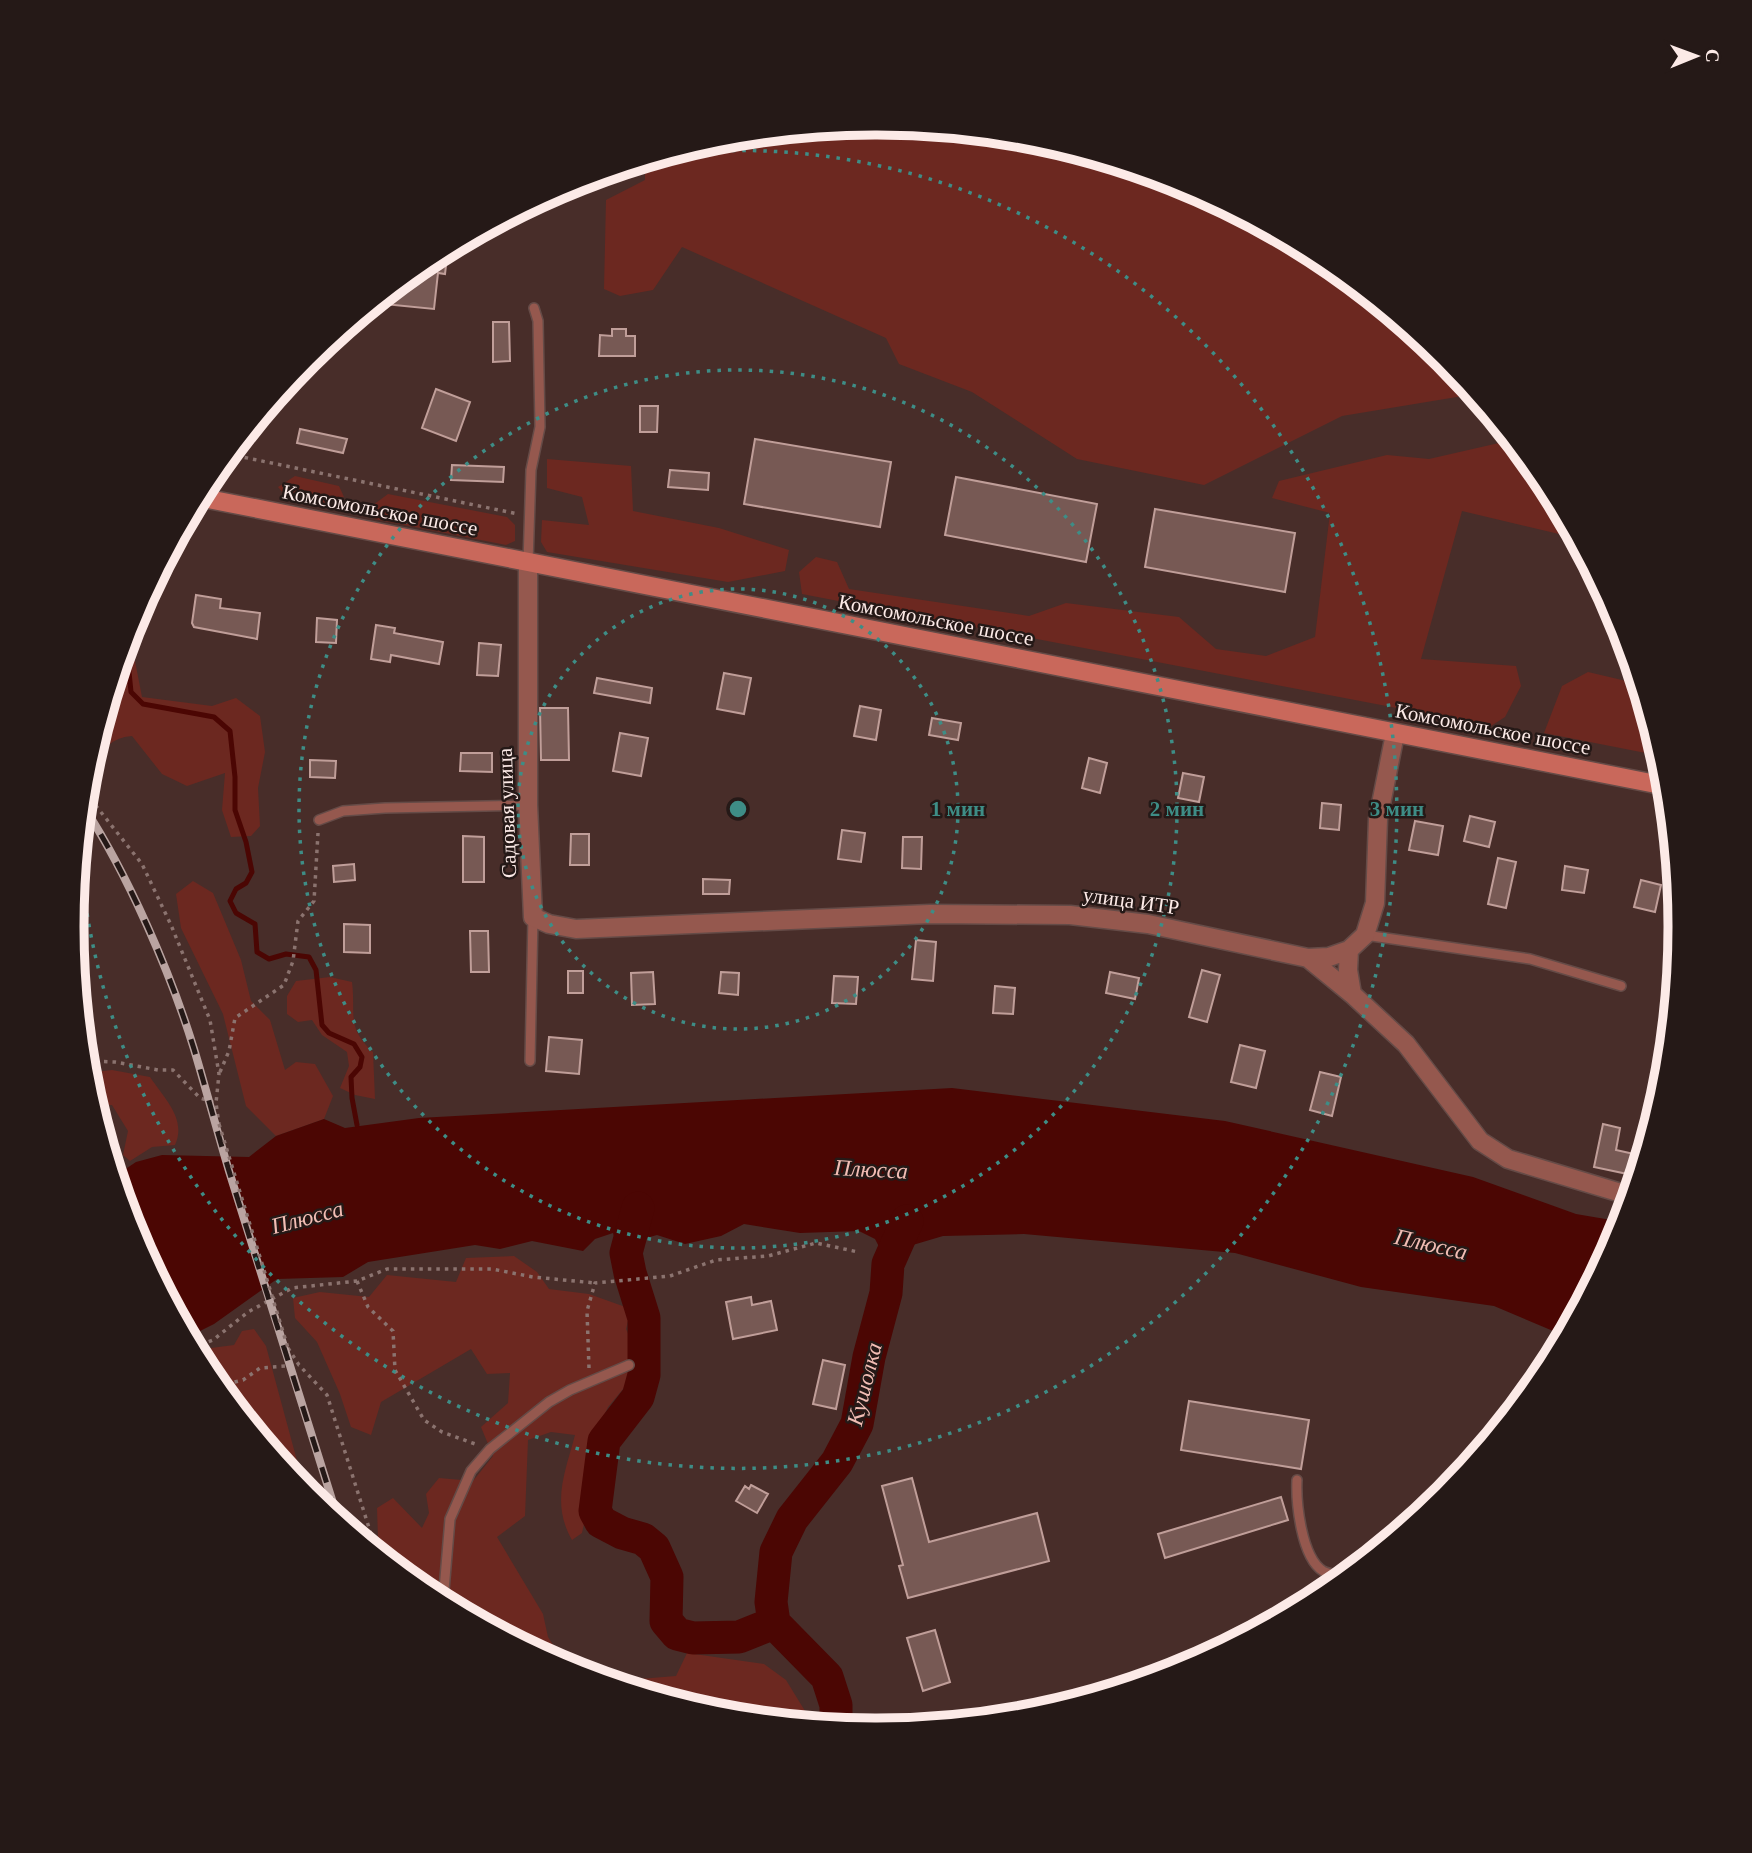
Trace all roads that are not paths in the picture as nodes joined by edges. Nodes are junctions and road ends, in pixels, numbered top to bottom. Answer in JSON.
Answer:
{"nodes":[{"id":1,"x":534,"y":308,"type":"dead end"},
{"id":2,"x":209,"y":499,"type":"edge"},
{"id":3,"x":528,"y":563,"type":"junction"},
{"id":4,"x":1395,"y":734,"type":"junction"},
{"id":5,"x":1655,"y":784,"type":"edge"},
{"id":6,"x":528,"y":805,"type":"junction"},
{"id":7,"x":319,"y":820,"type":"road end"},
{"id":8,"x":533,"y":917,"type":"junction"},
{"id":9,"x":1366,"y":935,"type":"junction"},
{"id":10,"x":1349,"y":950,"type":"junction"},
{"id":11,"x":1308,"y":958,"type":"junction"},
{"id":12,"x":1621,"y":986,"type":"dead end"},
{"id":13,"x":1352,"y":994,"type":"junction"},
{"id":14,"x":530,"y":1061,"type":"dead end"},
{"id":15,"x":1622,"y":1193,"type":"edge"},
{"id":16,"x":629,"y":1365,"type":"dead end"},
{"id":17,"x":1297,"y":1480,"type":"dead end"},
{"id":18,"x":1332,"y":1574,"type":"edge"},
{"id":19,"x":444,"y":1590,"type":"edge"}],
"edges":[{"from":1,"to":3,"type":"lane"},
{"from":2,"to":3,"type":"main road","name":"Комсомольское шоссе"},
{"from":3,"to":4,"type":"main road","name":"Комсомольское шоссе"},
{"from":3,"to":6,"type":"street","name":"Садовая улица"},
{"from":4,"to":5,"type":"main road","name":"Комсомольское шоссе"},
{"from":4,"to":9,"type":"street"},
{"from":6,"to":7,"type":"lane"},
{"from":6,"to":8,"type":"street","name":"Садовая улица"},
{"from":8,"to":11,"type":"street","name":"улица ИТР"},
{"from":8,"to":14,"type":"lane","name":"Садовая улица"},
{"from":9,"to":10,"type":"street"},
{"from":9,"to":12,"type":"lane"},
{"from":10,"to":11,"type":"street"},
{"from":10,"to":13,"type":"street"},
{"from":11,"to":13,"type":"street","name":"улица ИТР"},
{"from":13,"to":15,"type":"street","name":"улица ИТР"},
{"from":16,"to":19,"type":"lane"},
{"from":17,"to":18,"type":"lane"}]}
